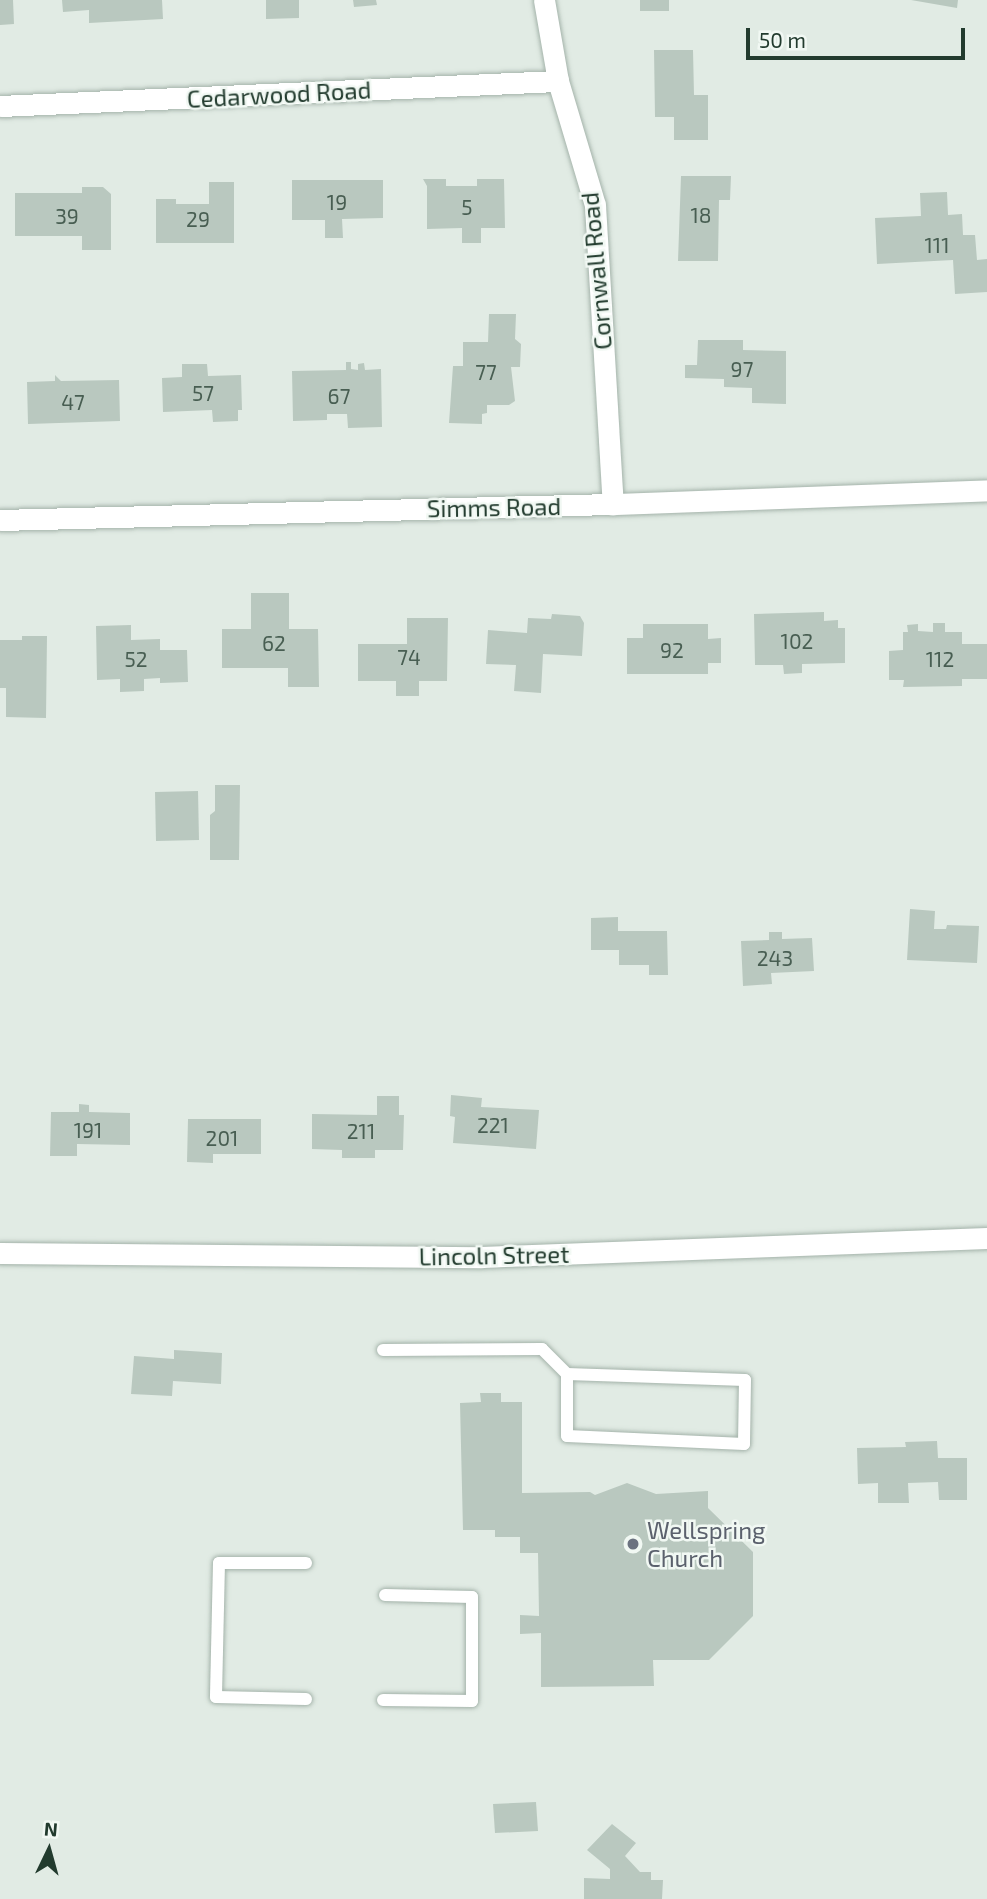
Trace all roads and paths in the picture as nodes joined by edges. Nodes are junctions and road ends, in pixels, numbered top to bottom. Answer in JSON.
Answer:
{"nodes":[{"id":1,"x":544,"y":0,"type":"edge"},
{"id":2,"x":558,"y":81,"type":"junction"},
{"id":3,"x":0,"y":107,"type":"edge"},
{"id":4,"x":987,"y":490,"type":"edge"},
{"id":5,"x":613,"y":504,"type":"junction"},
{"id":6,"x":0,"y":520,"type":"edge"},
{"id":7,"x":987,"y":1238,"type":"edge"},
{"id":8,"x":0,"y":1253,"type":"edge"},
{"id":9,"x":383,"y":1350,"type":"dead end"},
{"id":10,"x":567,"y":1374,"type":"junction"},
{"id":11,"x":306,"y":1563,"type":"dead end"},
{"id":12,"x":385,"y":1595,"type":"dead end"},
{"id":13,"x":306,"y":1699,"type":"dead end"},
{"id":14,"x":383,"y":1700,"type":"dead end"}],
"edges":[{"from":1,"to":2,"type":"street","name":"Cornwall Road"},
{"from":2,"to":3,"type":"street","name":"Cedarwood Road"},
{"from":2,"to":5,"type":"street","name":"Cornwall Road"},
{"from":4,"to":5,"type":"street","name":"Simms Road"},
{"from":5,"to":6,"type":"street","name":"Simms Road"},
{"from":7,"to":8,"type":"street","name":"Lincoln Street"},
{"from":9,"to":10,"type":"lane"},
{"from":10,"to":10,"type":"lane"},
{"from":11,"to":13,"type":"lane"},
{"from":12,"to":14,"type":"lane"}]}
